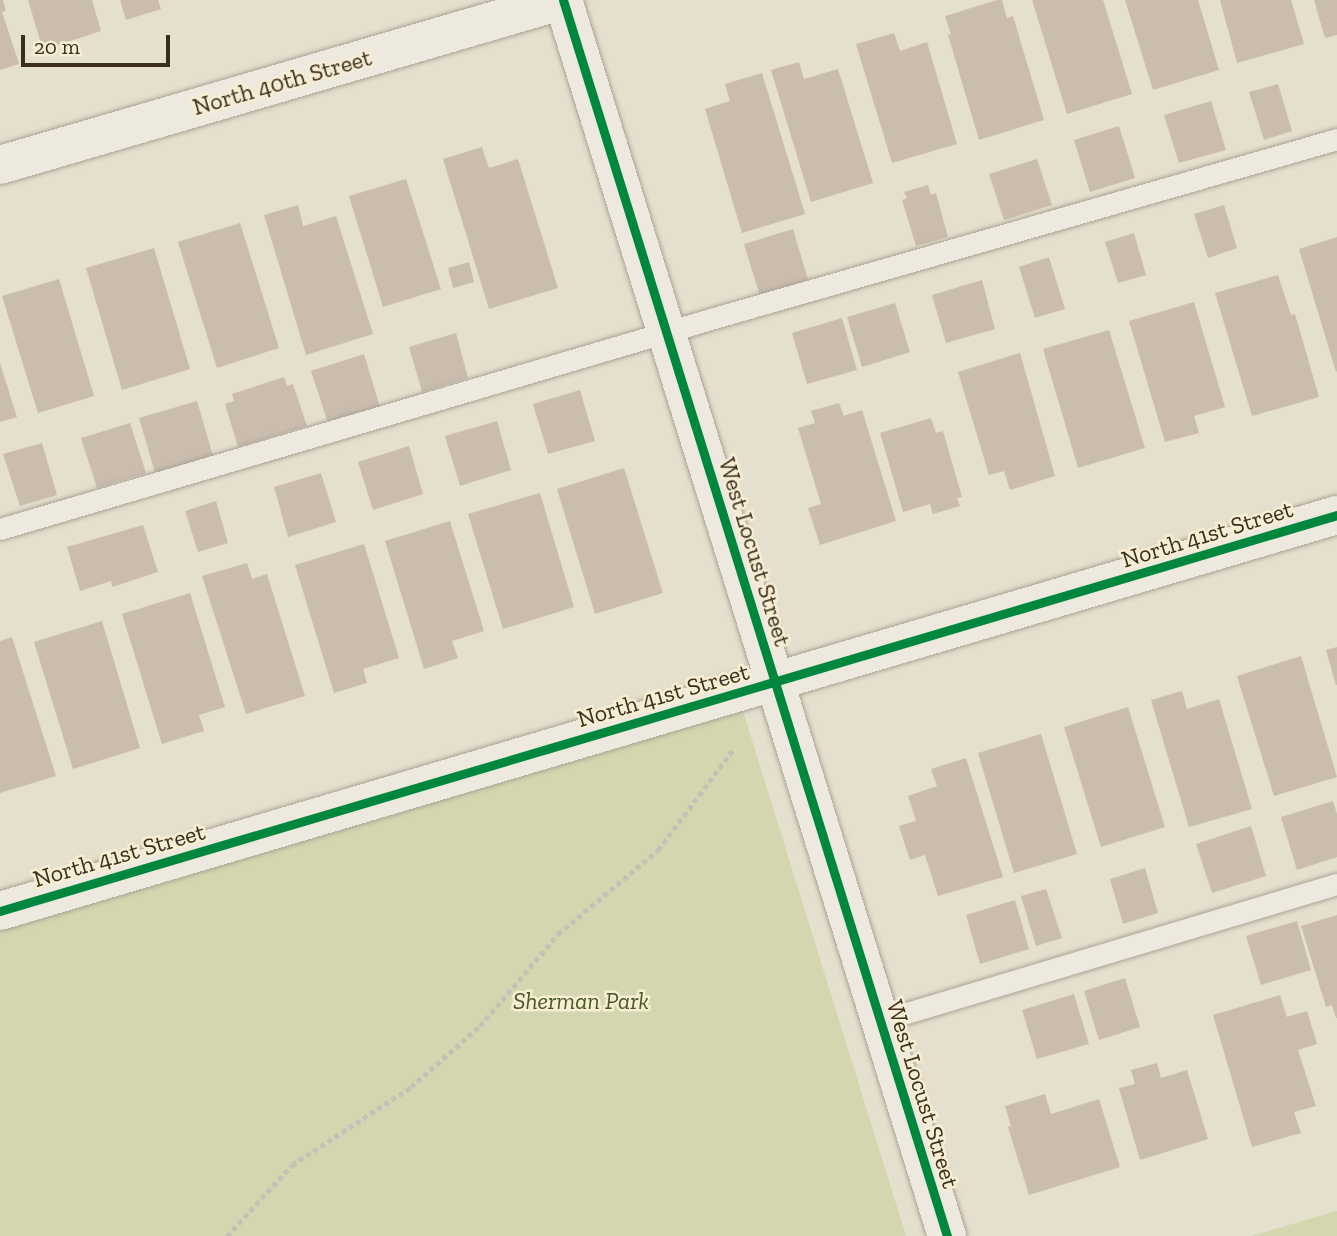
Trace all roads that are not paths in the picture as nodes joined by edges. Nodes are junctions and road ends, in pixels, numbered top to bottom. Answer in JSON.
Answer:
{"nodes":[{"id":1,"x":564,"y":0,"type":"edge"},
{"id":2,"x":1337,"y":139,"type":"edge"},
{"id":3,"x":0,"y":164,"type":"edge"},
{"id":4,"x":666,"y":332,"type":"junction"},
{"id":5,"x":1337,"y":515,"type":"edge"},
{"id":6,"x":0,"y":529,"type":"edge"},
{"id":7,"x":775,"y":682,"type":"junction"},
{"id":8,"x":1337,"y":884,"type":"edge"},
{"id":9,"x":0,"y":911,"type":"edge"},
{"id":10,"x":880,"y":1020,"type":"junction"},
{"id":11,"x":947,"y":1236,"type":"edge"}],
"edges":[{"from":1,"to":3,"type":"street","name":"North 40th Street"},
{"from":1,"to":4,"type":"street","name":"West Locust Street"},
{"from":2,"to":4,"type":"lane"},
{"from":4,"to":6,"type":"lane"},
{"from":4,"to":7,"type":"street","name":"West Locust Street"},
{"from":5,"to":7,"type":"street","name":"North 41st Street"},
{"from":7,"to":9,"type":"street","name":"North 41st Street"},
{"from":7,"to":10,"type":"street","name":"West Locust Street"},
{"from":8,"to":10,"type":"lane"},
{"from":10,"to":11,"type":"street","name":"West Locust Street"}]}
